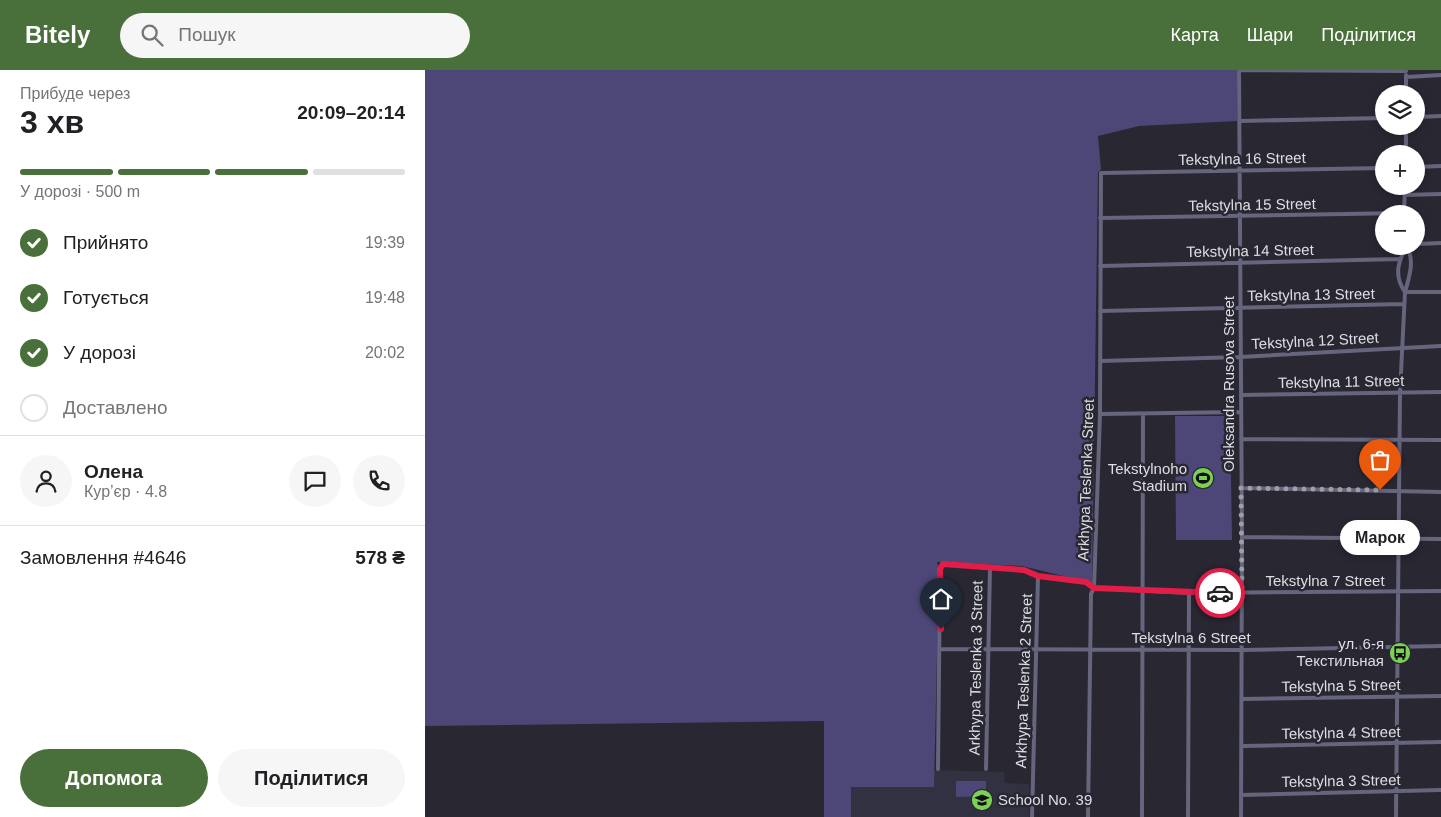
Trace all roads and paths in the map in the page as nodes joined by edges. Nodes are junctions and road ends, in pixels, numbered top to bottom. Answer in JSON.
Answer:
{"nodes":[{"id":1,"x":1239,"y":70,"type":"edge"},
{"id":2,"x":1406,"y":73,"type":"edge"},
{"id":3,"x":1441,"y":75,"type":"edge"},
{"id":4,"x":1425,"y":116,"type":"edge"},
{"id":5,"x":1441,"y":116,"type":"edge"},
{"id":6,"x":1375,"y":118,"type":"edge"},
{"id":7,"x":1240,"y":121,"type":"junction"},
{"id":8,"x":1441,"y":166,"type":"edge"},
{"id":9,"x":1425,"y":167,"type":"edge"},
{"id":10,"x":1375,"y":168,"type":"edge"},
{"id":11,"x":1240,"y":170,"type":"junction"},
{"id":12,"x":1101,"y":173,"type":"joint"},
{"id":13,"x":1425,"y":194,"type":"edge"},
{"id":14,"x":1441,"y":194,"type":"edge"},
{"id":15,"x":1405,"y":195,"type":"edge"},
{"id":16,"x":1404,"y":205,"type":"edge"},
{"id":17,"x":1375,"y":214,"type":"edge"},
{"id":18,"x":1240,"y":216,"type":"junction"},
{"id":19,"x":1100,"y":218,"type":"junction"},
{"id":20,"x":1441,"y":243,"type":"edge"},
{"id":21,"x":1425,"y":244,"type":"edge"},
{"id":22,"x":1403,"y":255,"type":"edge"},
{"id":23,"x":1411,"y":255,"type":"edge"},
{"id":24,"x":1400,"y":259,"type":"junction"},
{"id":25,"x":1240,"y":262,"type":"junction"},
{"id":26,"x":1100,"y":266,"type":"junction"},
{"id":27,"x":1405,"y":292,"type":"junction"},
{"id":28,"x":1441,"y":292,"type":"edge"},
{"id":29,"x":1403,"y":304,"type":"junction"},
{"id":30,"x":1240,"y":307,"type":"junction"},
{"id":31,"x":1100,"y":311,"type":"junction"},
{"id":32,"x":1441,"y":346,"type":"edge"},
{"id":33,"x":1402,"y":348,"type":"junction"},
{"id":34,"x":1241,"y":356,"type":"junction"},
{"id":35,"x":1100,"y":361,"type":"junction"},
{"id":36,"x":1441,"y":392,"type":"edge"},
{"id":37,"x":1400,"y":393,"type":"junction"},
{"id":38,"x":1241,"y":395,"type":"junction"},
{"id":39,"x":1241,"y":412,"type":"junction"},
{"id":40,"x":1100,"y":414,"type":"junction"},
{"id":41,"x":1143,"y":414,"type":"junction"},
{"id":42,"x":1241,"y":439,"type":"junction"},
{"id":43,"x":1400,"y":440,"type":"junction"},
{"id":44,"x":1441,"y":440,"type":"edge"},
{"id":45,"x":1241,"y":488,"type":"junction"},
{"id":46,"x":1400,"y":490,"type":"junction"},
{"id":47,"x":1441,"y":492,"type":"edge"},
{"id":48,"x":1242,"y":538,"type":"junction"},
{"id":49,"x":1398,"y":539,"type":"junction"},
{"id":50,"x":1441,"y":539,"type":"edge"},
{"id":51,"x":990,"y":568,"type":"junction"},
{"id":52,"x":1038,"y":576,"type":"junction"},
{"id":53,"x":1094,"y":588,"type":"junction"},
{"id":54,"x":1143,"y":591,"type":"junction"},
{"id":55,"x":1398,"y":591,"type":"junction"},
{"id":56,"x":1441,"y":591,"type":"edge"},
{"id":57,"x":1242,"y":592,"type":"junction"},
{"id":58,"x":1189,"y":593,"type":"junction"},
{"id":59,"x":1441,"y":646,"type":"edge"},
{"id":60,"x":1398,"y":647,"type":"junction"},
{"id":61,"x":941,"y":649,"type":"junction"},
{"id":62,"x":1143,"y":649,"type":"junction"},
{"id":63,"x":1188,"y":649,"type":"junction"},
{"id":64,"x":987,"y":650,"type":"junction"},
{"id":65,"x":1091,"y":650,"type":"junction"},
{"id":66,"x":1242,"y":650,"type":"junction"},
{"id":67,"x":1036,"y":651,"type":"junction"},
{"id":68,"x":1441,"y":696,"type":"edge"},
{"id":69,"x":1399,"y":697,"type":"junction"},
{"id":70,"x":1242,"y":699,"type":"junction"},
{"id":71,"x":1398,"y":742,"type":"junction"},
{"id":72,"x":1441,"y":742,"type":"edge"},
{"id":73,"x":1242,"y":746,"type":"junction"},
{"id":74,"x":938,"y":769,"type":"dead end"},
{"id":75,"x":986,"y":769,"type":"dead end"},
{"id":76,"x":1441,"y":790,"type":"edge"},
{"id":77,"x":1396,"y":791,"type":"junction"},
{"id":78,"x":1241,"y":795,"type":"junction"},
{"id":79,"x":1032,"y":817,"type":"edge"},
{"id":80,"x":1088,"y":817,"type":"edge"},
{"id":81,"x":1143,"y":817,"type":"edge"},
{"id":82,"x":1188,"y":817,"type":"edge"},
{"id":83,"x":1241,"y":817,"type":"edge"},
{"id":84,"x":1396,"y":817,"type":"edge"}],
"edges":[{"from":1,"to":2,"type":"street"},
{"from":1,"to":7,"type":"street","name":"Oleksandra Rusova Street"},
{"from":2,"to":3,"type":"street"},
{"from":4,"to":5,"type":"street"},
{"from":6,"to":7,"type":"street"},
{"from":7,"to":11,"type":"street","name":"Oleksandra Rusova Street"},
{"from":8,"to":9,"type":"street"},
{"from":10,"to":11,"type":"street","name":"Tekstylna 16 Street"},
{"from":11,"to":12,"type":"street","name":"Tekstylna 16 Street"},
{"from":11,"to":18,"type":"street","name":"Oleksandra Rusova Street"},
{"from":12,"to":19,"type":"street","name":"Arkhypa Teslenka Street"},
{"from":13,"to":14,"type":"street"},
{"from":15,"to":16,"type":"street"},
{"from":17,"to":18,"type":"street","name":"Tekstylna 15 Street"},
{"from":18,"to":19,"type":"street","name":"Tekstylna 15 Street"},
{"from":18,"to":25,"type":"street","name":"Oleksandra Rusova Street"},
{"from":19,"to":26,"type":"street","name":"Arkhypa Teslenka Street"},
{"from":20,"to":21,"type":"street"},
{"from":22,"to":24,"type":"street"},
{"from":23,"to":27,"type":"street"},
{"from":24,"to":25,"type":"street","name":"Tekstylna 14 Street"},
{"from":24,"to":27,"type":"street"},
{"from":25,"to":26,"type":"street","name":"Tekstylna 14 Street"},
{"from":25,"to":30,"type":"street","name":"Oleksandra Rusova Street"},
{"from":26,"to":31,"type":"street","name":"Arkhypa Teslenka Street"},
{"from":27,"to":28,"type":"street"},
{"from":27,"to":29,"type":"street"},
{"from":29,"to":30,"type":"street","name":"Tekstylna 13 Street"},
{"from":29,"to":33,"type":"street"},
{"from":30,"to":31,"type":"street","name":"Tekstylna 13 Street"},
{"from":30,"to":34,"type":"street","name":"Oleksandra Rusova Street"},
{"from":31,"to":35,"type":"street","name":"Arkhypa Teslenka Street"},
{"from":32,"to":33,"type":"street","name":"Tekstylna 12 Street"},
{"from":33,"to":34,"type":"street","name":"Tekstylna 12 Street"},
{"from":33,"to":37,"type":"street"},
{"from":34,"to":35,"type":"street","name":"Tekstylna 12 Street"},
{"from":34,"to":38,"type":"street","name":"Oleksandra Rusova Street"},
{"from":35,"to":40,"type":"street","name":"Arkhypa Teslenka Street"},
{"from":36,"to":37,"type":"street","name":"Tekstylna 11 Street"},
{"from":37,"to":38,"type":"street","name":"Tekstylna 11 Street"},
{"from":37,"to":43,"type":"street"},
{"from":38,"to":39,"type":"street","name":"Oleksandra Rusova Street"},
{"from":39,"to":41,"type":"street"},
{"from":39,"to":42,"type":"street","name":"Oleksandra Rusova Street"},
{"from":40,"to":41,"type":"street"},
{"from":40,"to":53,"type":"street","name":"Arkhypa Teslenka Street"},
{"from":41,"to":54,"type":"street"},
{"from":42,"to":43,"type":"street"},
{"from":42,"to":45,"type":"street","name":"Oleksandra Rusova Street"},
{"from":43,"to":44,"type":"street"},
{"from":43,"to":46,"type":"street"},
{"from":45,"to":46,"type":"street"},
{"from":45,"to":48,"type":"street","name":"Oleksandra Rusova Street"},
{"from":46,"to":47,"type":"street"},
{"from":46,"to":49,"type":"street"},
{"from":48,"to":49,"type":"street"},
{"from":48,"to":57,"type":"street","name":"Oleksandra Rusova Street"},
{"from":49,"to":50,"type":"street"},
{"from":49,"to":55,"type":"street"},
{"from":51,"to":52,"type":"street","name":"Tekstylna 7 Street"},
{"from":51,"to":61,"type":"street","name":"Tekstylna 7 Street"},
{"from":51,"to":64,"type":"street","name":"Arkhypa Teslenka 3 Street"},
{"from":52,"to":53,"type":"street","name":"Tekstylna 7 Street"},
{"from":52,"to":67,"type":"street","name":"Arkhypa Teslenka 2 Street"},
{"from":53,"to":54,"type":"street","name":"Tekstylna 7 Street"},
{"from":53,"to":65,"type":"street","name":"Arkhypa Teslenka Street"},
{"from":54,"to":58,"type":"street","name":"Tekstylna 7 Street"},
{"from":54,"to":62,"type":"street"},
{"from":55,"to":56,"type":"street","name":"Tekstylna 7 Street"},
{"from":55,"to":57,"type":"street","name":"Tekstylna 7 Street"},
{"from":55,"to":60,"type":"street"},
{"from":57,"to":58,"type":"street","name":"Tekstylna 7 Street"},
{"from":57,"to":66,"type":"street","name":"Oleksandra Rusova Street"},
{"from":58,"to":63,"type":"street"},
{"from":59,"to":60,"type":"street","name":"Tekstylna 6 Street"},
{"from":60,"to":66,"type":"street","name":"Tekstylna 6 Street"},
{"from":60,"to":69,"type":"street"},
{"from":61,"to":64,"type":"street","name":"Tekstylna 6 Street"},
{"from":61,"to":74,"type":"street"},
{"from":62,"to":63,"type":"street","name":"Tekstylna 6 Street"},
{"from":62,"to":65,"type":"street","name":"Tekstylna 6 Street"},
{"from":62,"to":81,"type":"street"},
{"from":63,"to":66,"type":"street","name":"Tekstylna 6 Street"},
{"from":63,"to":82,"type":"street"},
{"from":64,"to":67,"type":"street","name":"Tekstylna 6 Street"},
{"from":64,"to":75,"type":"street","name":"Arkhypa Teslenka 3 Street"},
{"from":65,"to":67,"type":"street","name":"Tekstylna 6 Street"},
{"from":65,"to":80,"type":"street","name":"Arkhypa Teslenka Street"},
{"from":66,"to":70,"type":"street","name":"Oleksandra Rusova Street"},
{"from":67,"to":79,"type":"street","name":"Arkhypa Teslenka 2 Street"},
{"from":68,"to":69,"type":"street","name":"Tekstylna 5 Street"},
{"from":69,"to":70,"type":"street","name":"Tekstylna 5 Street"},
{"from":69,"to":71,"type":"street"},
{"from":70,"to":73,"type":"street","name":"Oleksandra Rusova Street"},
{"from":71,"to":72,"type":"street","name":"Tekstylna 4 Street"},
{"from":71,"to":73,"type":"street","name":"Tekstylna 4 Street"},
{"from":71,"to":77,"type":"street"},
{"from":73,"to":78,"type":"street","name":"Oleksandra Rusova Street"},
{"from":76,"to":77,"type":"street","name":"Tekstylna 3 Street"},
{"from":77,"to":78,"type":"street","name":"Tekstylna 3 Street"},
{"from":77,"to":84,"type":"street"},
{"from":78,"to":83,"type":"street","name":"Oleksandra Rusova Street"}]}
